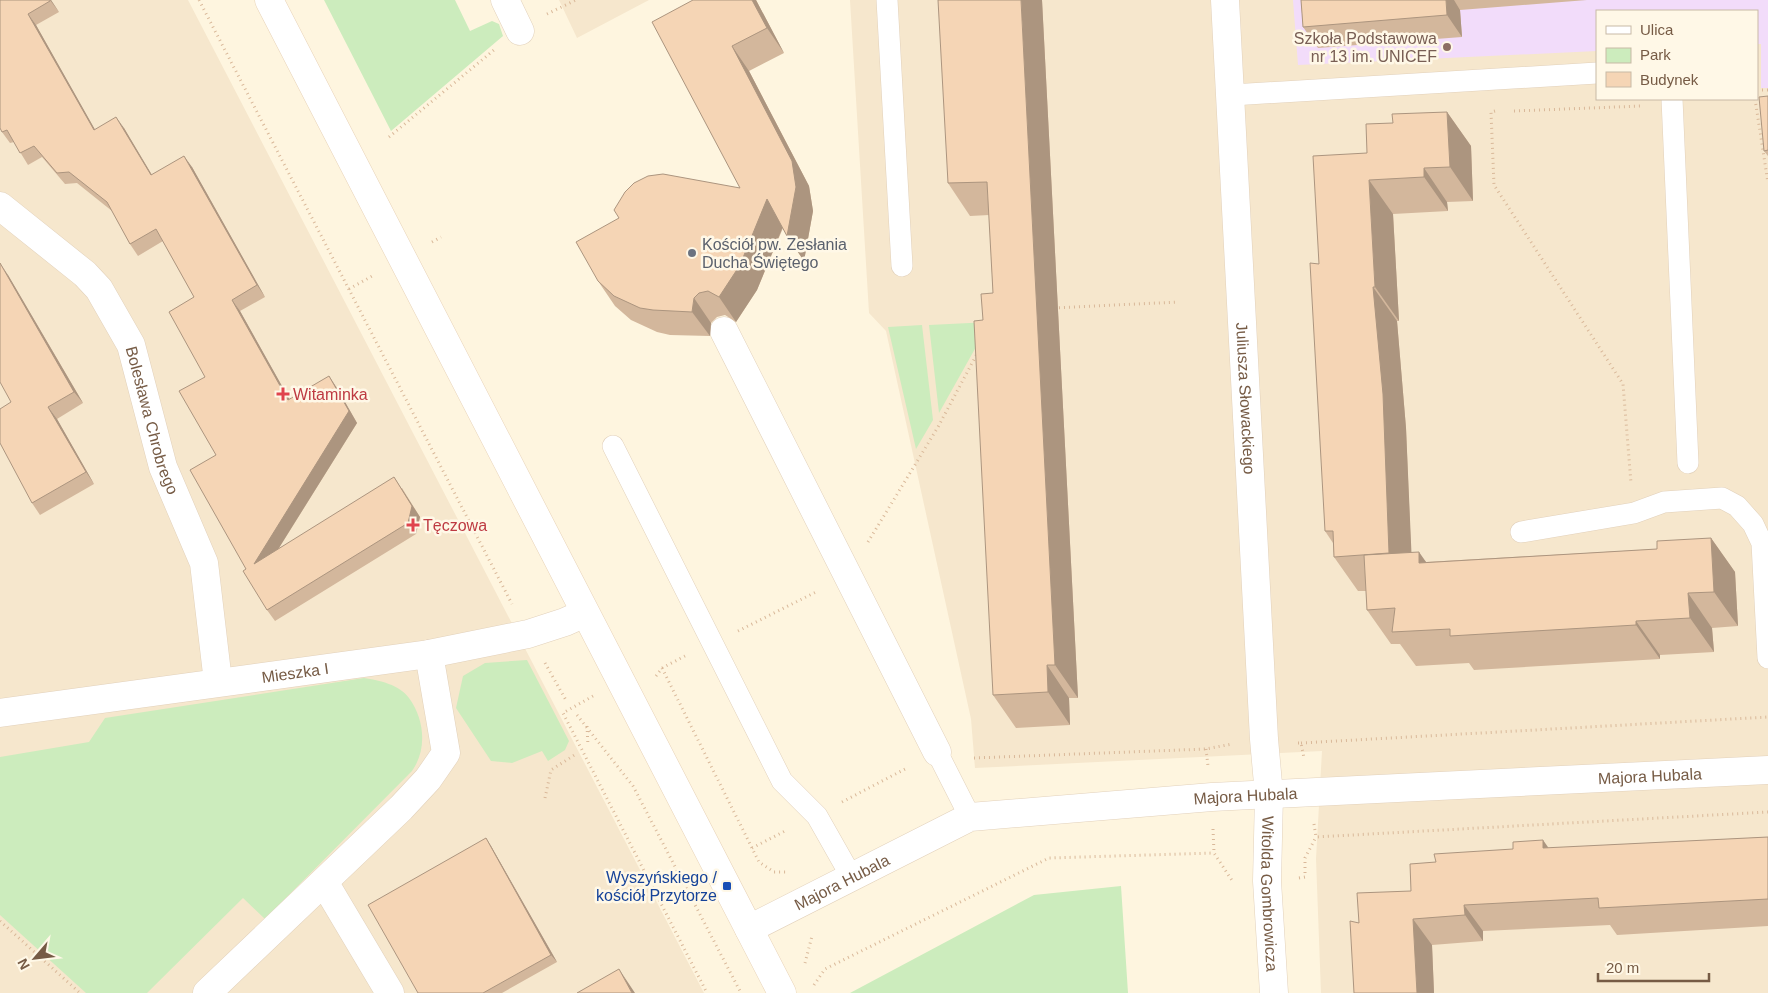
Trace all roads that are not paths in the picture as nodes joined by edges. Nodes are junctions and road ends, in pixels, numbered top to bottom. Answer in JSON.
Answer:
{"nodes":[{"id":1,"x":269,"y":0,"type":"edge"},
{"id":2,"x":505,"y":0,"type":"edge"},
{"id":3,"x":887,"y":0,"type":"edge"},
{"id":4,"x":1225,"y":0,"type":"edge"},
{"id":5,"x":520,"y":30,"type":"road end"},
{"id":6,"x":1596,"y":73,"type":"edge"},
{"id":7,"x":1232,"y":95,"type":"junction"},
{"id":8,"x":1672,"y":102,"type":"edge"},
{"id":9,"x":0,"y":206,"type":"edge"},
{"id":10,"x":902,"y":266,"type":"dead end"},
{"id":11,"x":724,"y":331,"type":"dead end"},
{"id":12,"x":613,"y":446,"type":"dead end"},
{"id":13,"x":1688,"y":463,"type":"dead end"},
{"id":14,"x":1521,"y":532,"type":"dead end"},
{"id":15,"x":584,"y":613,"type":"junction"},
{"id":16,"x":429,"y":654,"type":"junction"},
{"id":17,"x":1768,"y":658,"type":"edge"},
{"id":18,"x":218,"y":682,"type":"junction"},
{"id":19,"x":0,"y":713,"type":"edge"},
{"id":20,"x":937,"y":752,"type":"joint"},
{"id":21,"x":1768,"y":770,"type":"edge"},
{"id":22,"x":1269,"y":795,"type":"junction"},
{"id":23,"x":970,"y":817,"type":"junction"},
{"id":24,"x":851,"y":876,"type":"junction"},
{"id":25,"x":324,"y":882,"type":"junction"},
{"id":26,"x":749,"y":929,"type":"junction"},
{"id":27,"x":207,"y":993,"type":"edge"},
{"id":28,"x":390,"y":993,"type":"edge"},
{"id":29,"x":782,"y":993,"type":"edge"},
{"id":30,"x":1274,"y":993,"type":"edge"}],
"edges":[{"from":1,"to":15,"type":"street"},
{"from":2,"to":5,"type":"street"},
{"from":3,"to":10,"type":"lane"},
{"from":4,"to":7,"type":"street","name":"Juliusza Słowackiego"},
{"from":6,"to":7,"type":"lane"},
{"from":7,"to":22,"type":"street","name":"Juliusza Słowackiego"},
{"from":8,"to":13,"type":"lane"},
{"from":9,"to":18,"type":"street","name":"Bolesława Chrobrego"},
{"from":11,"to":20,"type":"street"},
{"from":12,"to":24,"type":"lane"},
{"from":14,"to":17,"type":"lane"},
{"from":15,"to":16,"type":"street","name":"Mieszka I"},
{"from":15,"to":26,"type":"street"},
{"from":16,"to":18,"type":"street","name":"Mieszka I"},
{"from":16,"to":25,"type":"street"},
{"from":18,"to":19,"type":"street","name":"Mieszka I"},
{"from":20,"to":23,"type":"lane"},
{"from":21,"to":22,"type":"street","name":"Majora Hubala"},
{"from":22,"to":23,"type":"street","name":"Majora Hubala"},
{"from":22,"to":30,"type":"street","name":"Witolda Gombrowicza"},
{"from":23,"to":24,"type":"street","name":"Majora Hubala"},
{"from":24,"to":26,"type":"street","name":"Majora Hubala"},
{"from":25,"to":27,"type":"street"},
{"from":25,"to":28,"type":"street"},
{"from":26,"to":29,"type":"street"}]}
